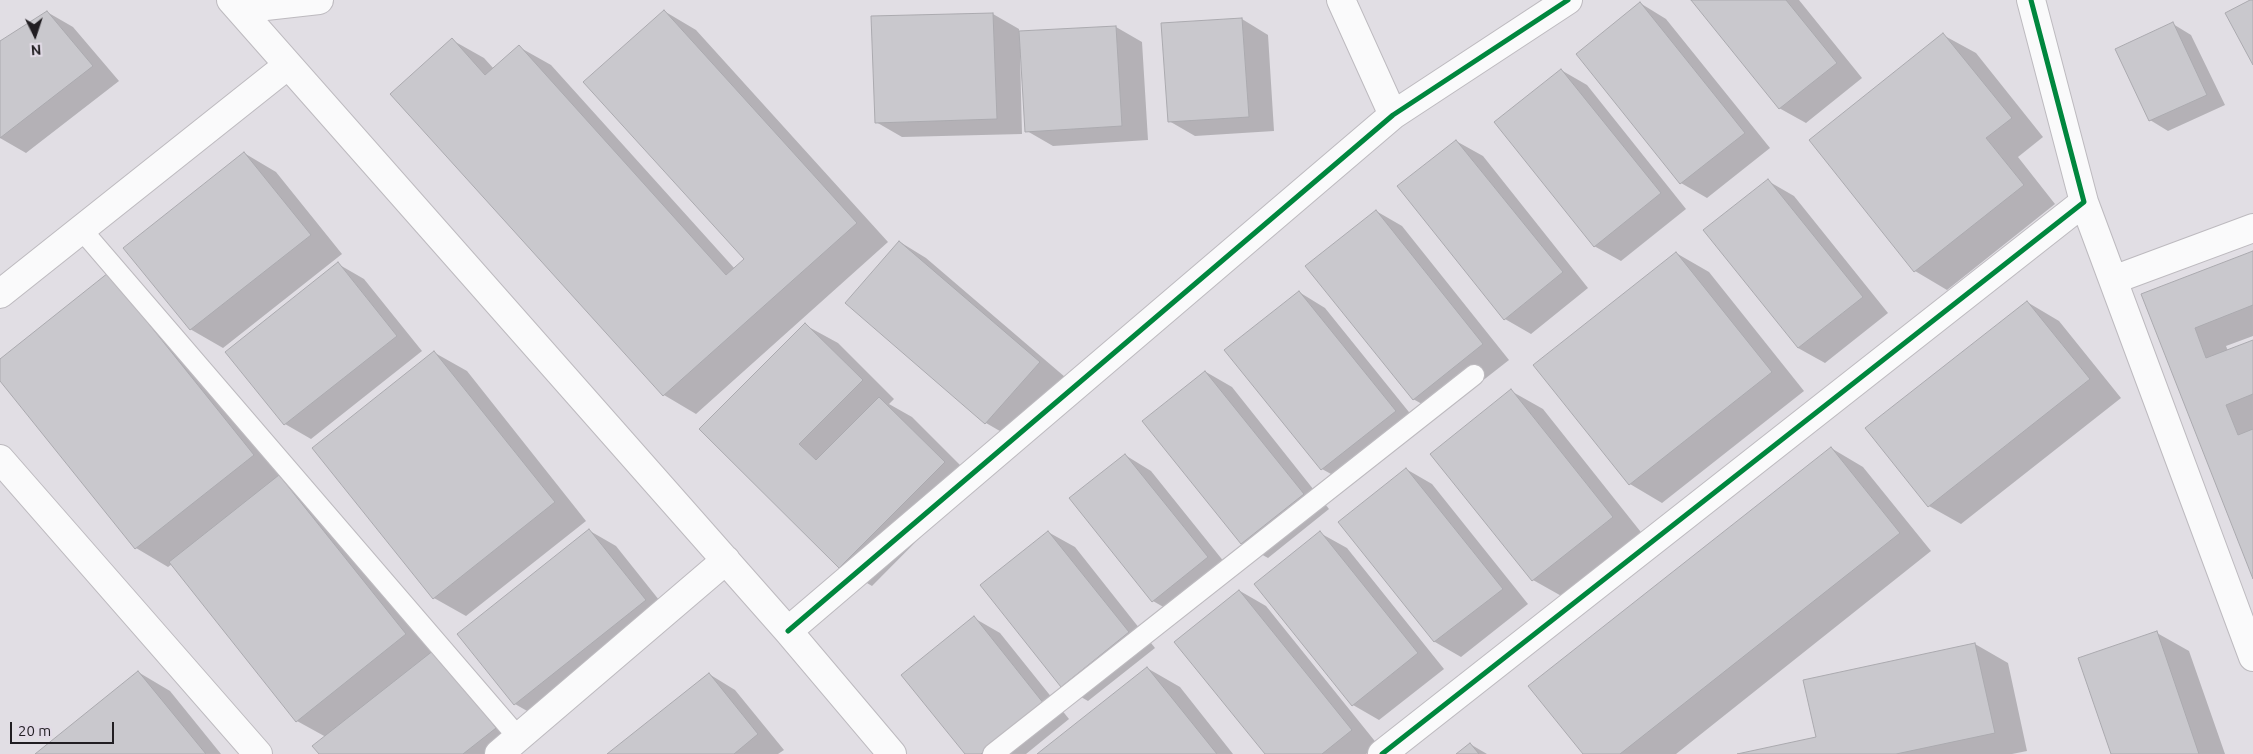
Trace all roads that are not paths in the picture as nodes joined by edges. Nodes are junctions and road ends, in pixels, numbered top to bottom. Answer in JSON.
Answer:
{"nodes":[{"id":1,"x":319,"y":0,"type":"edge"},
{"id":2,"x":1341,"y":0,"type":"edge"},
{"id":3,"x":1568,"y":0,"type":"edge"},
{"id":4,"x":2031,"y":0,"type":"edge"},
{"id":5,"x":292,"y":2,"type":"edge"},
{"id":6,"x":235,"y":5,"type":"edge"},
{"id":7,"x":288,"y":65,"type":"junction"},
{"id":8,"x":1393,"y":114,"type":"junction"},
{"id":9,"x":2084,"y":202,"type":"junction"},
{"id":10,"x":2253,"y":228,"type":"edge"},
{"id":11,"x":80,"y":229,"type":"junction"},
{"id":12,"x":2114,"y":280,"type":"junction"},
{"id":13,"x":0,"y":294,"type":"edge"},
{"id":14,"x":1474,"y":375,"type":"dead end"},
{"id":15,"x":0,"y":459,"type":"edge"},
{"id":16,"x":726,"y":560,"type":"junction"},
{"id":17,"x":788,"y":631,"type":"junction"},
{"id":18,"x":2253,"y":657,"type":"edge"},
{"id":19,"x":508,"y":746,"type":"edge"},
{"id":20,"x":258,"y":754,"type":"edge"},
{"id":21,"x":892,"y":754,"type":"edge"},
{"id":22,"x":993,"y":754,"type":"edge"},
{"id":23,"x":1382,"y":754,"type":"edge"}],
"edges":[{"from":1,"to":5,"type":"street"},
{"from":2,"to":8,"type":"street"},
{"from":3,"to":8,"type":"street"},
{"from":4,"to":9,"type":"street"},
{"from":5,"to":6,"type":"street"},
{"from":6,"to":7,"type":"street"},
{"from":7,"to":11,"type":"street"},
{"from":7,"to":16,"type":"street"},
{"from":8,"to":17,"type":"street"},
{"from":9,"to":12,"type":"street"},
{"from":9,"to":23,"type":"street"},
{"from":10,"to":12,"type":"street"},
{"from":11,"to":13,"type":"street"},
{"from":11,"to":19,"type":"lane"},
{"from":12,"to":18,"type":"street"},
{"from":14,"to":22,"type":"lane"},
{"from":15,"to":20,"type":"street"},
{"from":16,"to":17,"type":"street"},
{"from":16,"to":19,"type":"street"},
{"from":17,"to":21,"type":"street"}]}
